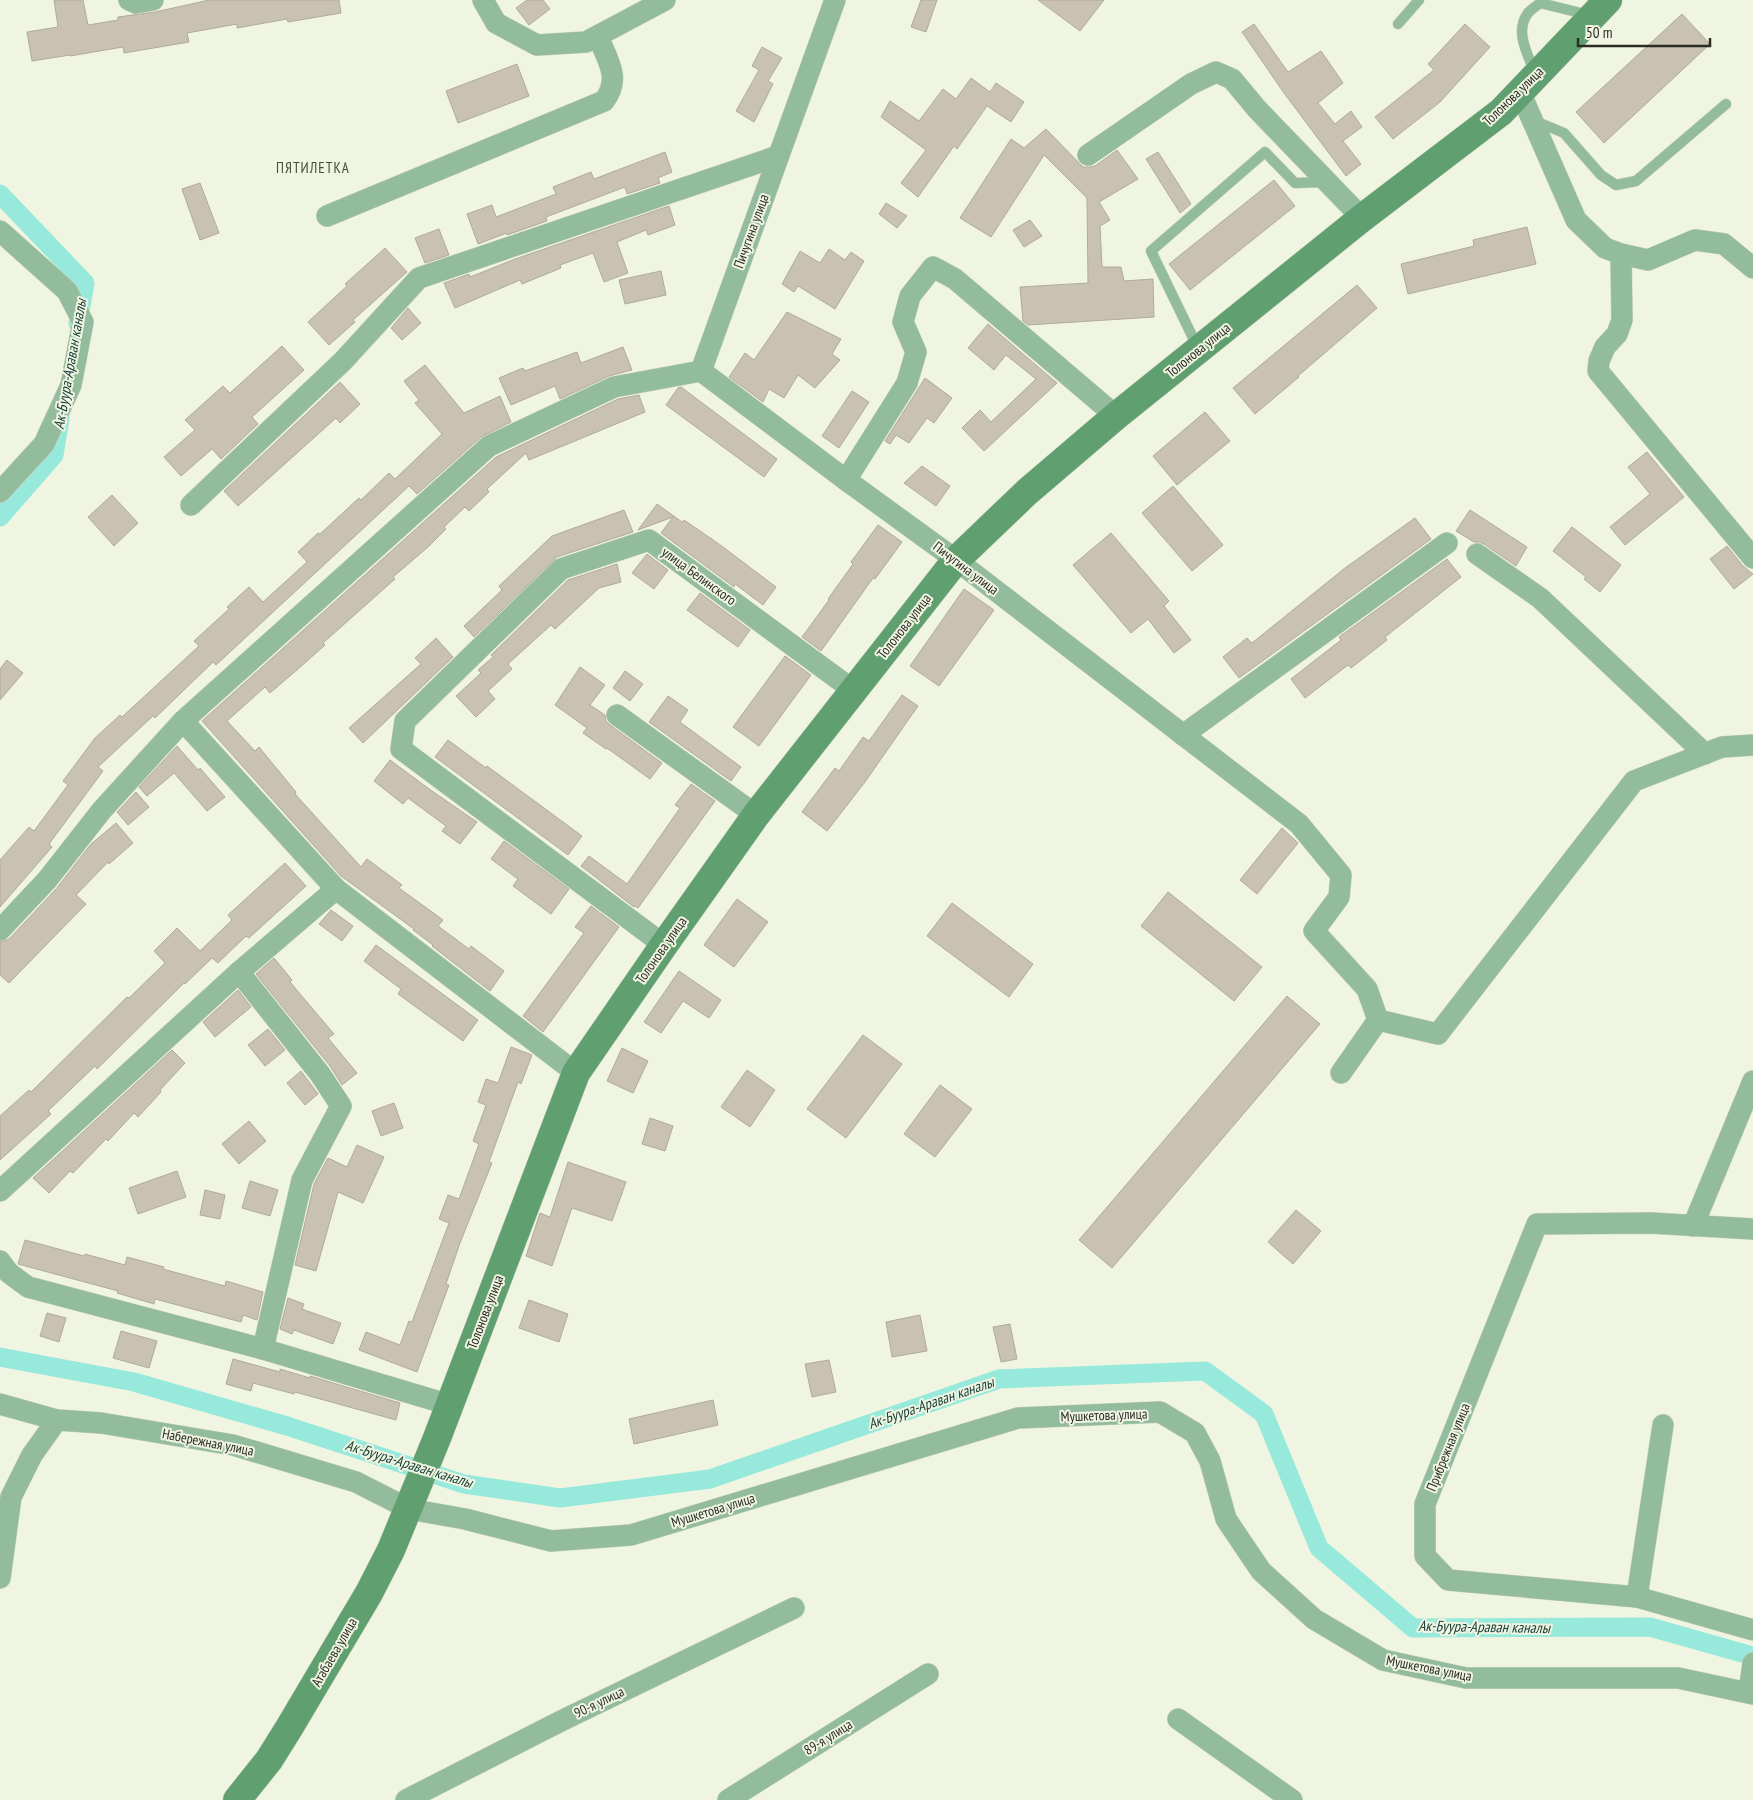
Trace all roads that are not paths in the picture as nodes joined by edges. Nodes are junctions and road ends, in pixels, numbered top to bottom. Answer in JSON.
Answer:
{"nodes":[{"id":1,"x":129,"y":0,"type":"edge"},
{"id":2,"x":153,"y":0,"type":"edge"},
{"id":3,"x":484,"y":0,"type":"edge"},
{"id":4,"x":665,"y":0,"type":"edge"},
{"id":5,"x":835,"y":0,"type":"edge"},
{"id":6,"x":1419,"y":0,"type":"edge"},
{"id":7,"x":1603,"y":4,"type":"edge"},
{"id":8,"x":1398,"y":24,"type":"dead end"},
{"id":9,"x":598,"y":36,"type":"junction"},
{"id":10,"x":1528,"y":84,"type":"junction"},
{"id":11,"x":1726,"y":104,"type":"dead end"},
{"id":12,"x":1532,"y":120,"type":"junction"},
{"id":13,"x":1088,"y":155,"type":"dead end"},
{"id":14,"x":778,"y":156,"type":"junction"},
{"id":15,"x":1327,"y":182,"type":"junction"},
{"id":16,"x":327,"y":216,"type":"dead end"},
{"id":17,"x":1362,"y":218,"type":"junction"},
{"id":18,"x":0,"y":231,"type":"edge"},
{"id":19,"x":1621,"y":254,"type":"junction"},
{"id":20,"x":1753,"y":268,"type":"edge"},
{"id":21,"x":1198,"y":350,"type":"junction"},
{"id":22,"x":701,"y":371,"type":"junction"},
{"id":23,"x":1116,"y":416,"type":"junction"},
{"id":24,"x":846,"y":480,"type":"junction"},
{"id":25,"x":0,"y":492,"type":"edge"},
{"id":26,"x":191,"y":505,"type":"dead end"},
{"id":27,"x":1447,"y":544,"type":"dead end"},
{"id":28,"x":1477,"y":554,"type":"dead end"},
{"id":29,"x":1753,"y":558,"type":"edge"},
{"id":30,"x":956,"y":560,"type":"junction"},
{"id":31,"x":853,"y":690,"type":"junction"},
{"id":32,"x":617,"y":715,"type":"dead end"},
{"id":33,"x":183,"y":721,"type":"junction"},
{"id":34,"x":1183,"y":735,"type":"junction"},
{"id":35,"x":1753,"y":745,"type":"edge"},
{"id":36,"x":1705,"y":754,"type":"junction"},
{"id":37,"x":756,"y":816,"type":"junction"},
{"id":38,"x":336,"y":889,"type":"junction"},
{"id":39,"x":0,"y":930,"type":"edge"},
{"id":40,"x":664,"y":945,"type":"junction"},
{"id":41,"x":239,"y":972,"type":"junction"},
{"id":42,"x":1378,"y":1020,"type":"junction"},
{"id":43,"x":576,"y":1073,"type":"junction"},
{"id":44,"x":1341,"y":1073,"type":"dead end"},
{"id":45,"x":1753,"y":1080,"type":"edge"},
{"id":46,"x":0,"y":1191,"type":"edge"},
{"id":47,"x":1693,"y":1226,"type":"junction"},
{"id":48,"x":1753,"y":1230,"type":"edge"},
{"id":49,"x":0,"y":1261,"type":"edge"},
{"id":50,"x":263,"y":1349,"type":"junction"},
{"id":51,"x":0,"y":1404,"type":"edge"},
{"id":52,"x":450,"y":1405,"type":"junction"},
{"id":53,"x":57,"y":1420,"type":"junction"},
{"id":54,"x":1663,"y":1425,"type":"dead end"},
{"id":55,"x":437,"y":1438,"type":"joint"},
{"id":56,"x":412,"y":1501,"type":"junction"},
{"id":57,"x":0,"y":1578,"type":"edge"},
{"id":58,"x":1637,"y":1597,"type":"junction"},
{"id":59,"x":794,"y":1608,"type":"dead end"},
{"id":60,"x":1753,"y":1630,"type":"edge"},
{"id":61,"x":1753,"y":1663,"type":"edge"},
{"id":62,"x":928,"y":1674,"type":"dead end"},
{"id":63,"x":1751,"y":1693,"type":"edge"},
{"id":64,"x":1178,"y":1718,"type":"dead end"},
{"id":65,"x":236,"y":1800,"type":"edge"},
{"id":66,"x":406,"y":1800,"type":"edge"},
{"id":67,"x":728,"y":1800,"type":"edge"},
{"id":68,"x":1292,"y":1800,"type":"edge"}],
"edges":[{"from":1,"to":2,"type":"street"},
{"from":3,"to":9,"type":"street"},
{"from":4,"to":9,"type":"street"},
{"from":5,"to":14,"type":"street","name":"Пичугина улица"},
{"from":6,"to":8,"type":"lane"},
{"from":7,"to":10,"type":"main road","name":"Толонова улица"},
{"from":7,"to":10,"type":"lane"},
{"from":9,"to":16,"type":"street"},
{"from":10,"to":12,"type":"street"},
{"from":10,"to":17,"type":"main road","name":"Толонова улица"},
{"from":11,"to":12,"type":"lane"},
{"from":12,"to":19,"type":"street"},
{"from":13,"to":15,"type":"street"},
{"from":14,"to":22,"type":"street","name":"Пичугина улица"},
{"from":14,"to":26,"type":"street"},
{"from":15,"to":17,"type":"street"},
{"from":15,"to":21,"type":"lane"},
{"from":17,"to":21,"type":"main road","name":"Толонова улица"},
{"from":18,"to":25,"type":"street"},
{"from":19,"to":20,"type":"street"},
{"from":19,"to":29,"type":"street"},
{"from":21,"to":23,"type":"main road","name":"Толонова улица"},
{"from":22,"to":24,"type":"street","name":"Пичугина улица"},
{"from":22,"to":33,"type":"street"},
{"from":23,"to":24,"type":"street"},
{"from":23,"to":30,"type":"main road","name":"Толонова улица"},
{"from":24,"to":30,"type":"street","name":"Пичугина улица"},
{"from":27,"to":34,"type":"street"},
{"from":28,"to":36,"type":"street"},
{"from":30,"to":31,"type":"main road","name":"Толонова улица"},
{"from":30,"to":34,"type":"street","name":"Пичугина улица"},
{"from":31,"to":37,"type":"main road","name":"Толонова улица"},
{"from":31,"to":40,"type":"street","name":"улица Белинского"},
{"from":32,"to":37,"type":"street"},
{"from":33,"to":38,"type":"street"},
{"from":33,"to":39,"type":"street"},
{"from":34,"to":42,"type":"street","name":"Пичугина улица"},
{"from":35,"to":36,"type":"street"},
{"from":36,"to":42,"type":"street"},
{"from":37,"to":40,"type":"main road","name":"Толонова улица"},
{"from":38,"to":41,"type":"street"},
{"from":38,"to":43,"type":"street"},
{"from":40,"to":43,"type":"main road","name":"Толонова улица"},
{"from":41,"to":46,"type":"street"},
{"from":41,"to":50,"type":"street"},
{"from":42,"to":44,"type":"street"},
{"from":43,"to":52,"type":"main road","name":"Толонова улица"},
{"from":45,"to":47,"type":"street"},
{"from":47,"to":48,"type":"street","name":"Прибрежная улица"},
{"from":47,"to":58,"type":"street","name":"Прибрежная улица"},
{"from":49,"to":50,"type":"street"},
{"from":50,"to":52,"type":"street"},
{"from":51,"to":53,"type":"street","name":"Набережная улица"},
{"from":52,"to":55,"type":"main road","name":"Толонова улица"},
{"from":53,"to":56,"type":"street","name":"Набережная улица"},
{"from":53,"to":57,"type":"street"},
{"from":54,"to":58,"type":"street"},
{"from":55,"to":56,"type":"main road","name":"Атабаева улица"},
{"from":56,"to":63,"type":"street","name":"Мушкетова улица"},
{"from":56,"to":65,"type":"main road","name":"Атабаева улица"},
{"from":58,"to":60,"type":"street","name":"Прибрежная улица"},
{"from":59,"to":66,"type":"street","name":"90-я улица"},
{"from":61,"to":63,"type":"street"},
{"from":62,"to":67,"type":"street","name":"89-я улица"},
{"from":64,"to":68,"type":"street"}]}
